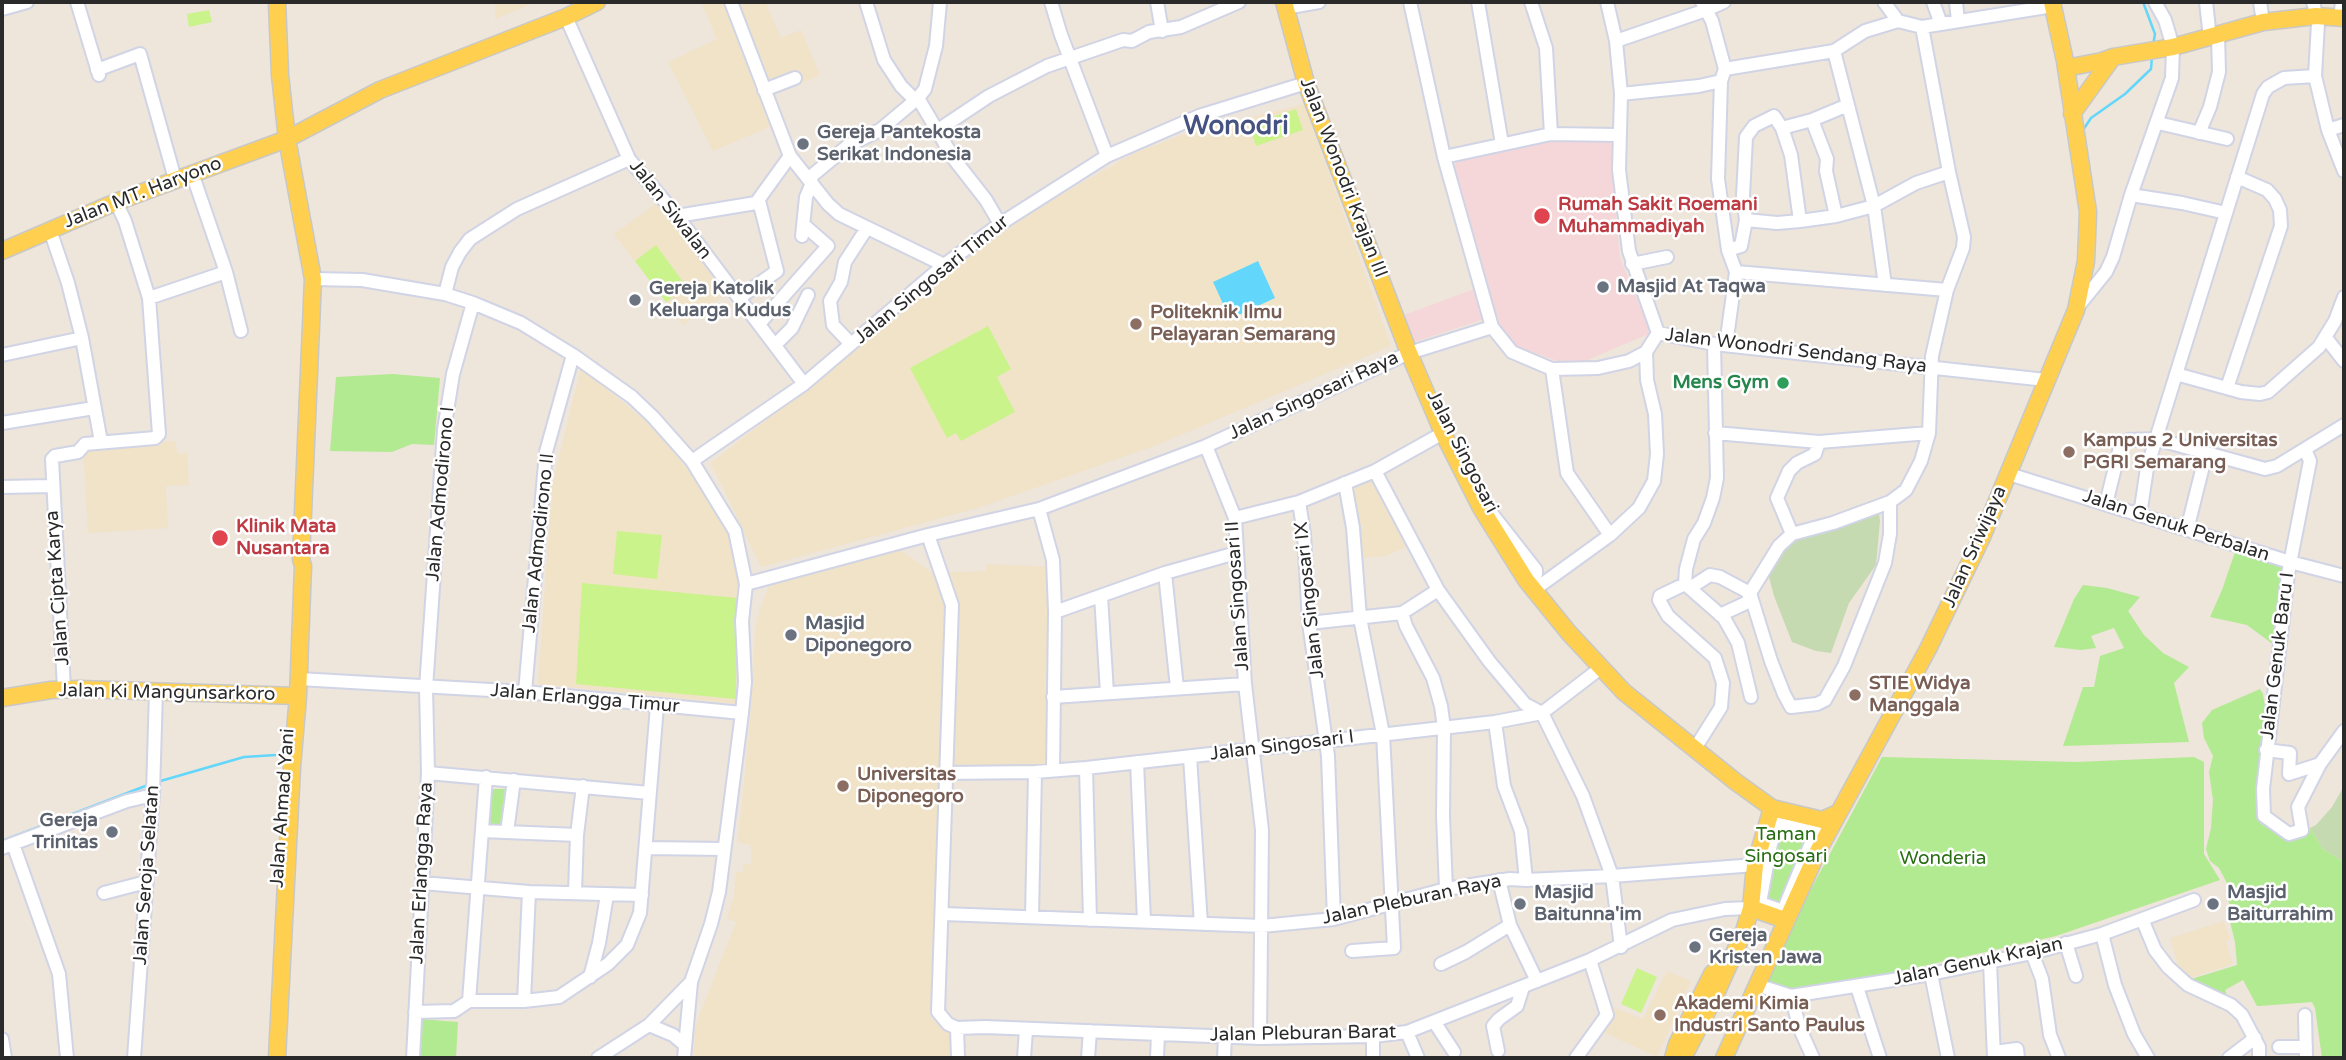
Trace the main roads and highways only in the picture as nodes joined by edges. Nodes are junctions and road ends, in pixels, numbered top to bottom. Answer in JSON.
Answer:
{"nodes":[{"id":1,"x":277,"y":2,"type":"edge"},
{"id":2,"x":597,"y":2,"type":"edge"},
{"id":3,"x":2052,"y":4,"type":"edge"},
{"id":4,"x":1285,"y":5,"type":"edge"},
{"id":5,"x":2315,"y":9,"type":"edge"},
{"id":6,"x":2342,"y":13,"type":"edge"},
{"id":7,"x":2113,"y":57,"type":"junction"},
{"id":8,"x":2066,"y":64,"type":"junction"},
{"id":9,"x":2072,"y":114,"type":"junction"},
{"id":10,"x":287,"y":139,"type":"junction"},
{"id":11,"x":2,"y":251,"type":"edge"},
{"id":12,"x":1409,"y":354,"type":"joint"},
{"id":13,"x":295,"y":696,"type":"junction"},
{"id":14,"x":2,"y":698,"type":"edge"},
{"id":15,"x":1772,"y":808,"type":"junction"},
{"id":16,"x":1830,"y":821,"type":"junction"},
{"id":17,"x":1751,"y":908,"type":"junction"},
{"id":18,"x":1785,"y":920,"type":"junction"},
{"id":19,"x":1735,"y":953,"type":"junction"},
{"id":20,"x":267,"y":1058,"type":"edge"},
{"id":21,"x":277,"y":1058,"type":"edge"},
{"id":22,"x":1673,"y":1058,"type":"edge"},
{"id":23,"x":1683,"y":1058,"type":"edge"},
{"id":24,"x":1724,"y":1058,"type":"edge"}],
"edges":[{"from":1,"to":10,"type":"main road","name":"Jalan Ahmad Yani"},
{"from":2,"to":10,"type":"main road","name":"Jalan MT. Haryono"},
{"from":3,"to":8,"type":"main road","name":"Jalan Sriwijaya"},
{"from":4,"to":12,"type":"main road","name":"Jalan Wonodri Krajan III"},
{"from":5,"to":6,"type":"main road"},
{"from":5,"to":7,"type":"main road"},
{"from":7,"to":8,"type":"main road"},
{"from":7,"to":9,"type":"main road"},
{"from":8,"to":9,"type":"main road","name":"Jalan Sriwijaya"},
{"from":9,"to":16,"type":"main road","name":"Jalan Sriwijaya"},
{"from":10,"to":11,"type":"main road","name":"Jalan MT. Haryono"},
{"from":10,"to":13,"type":"main road","name":"Jalan Ahmad Yani"},
{"from":12,"to":15,"type":"main road","name":"Jalan Singosari Raya"},
{"from":13,"to":14,"type":"main road","name":"Jalan Ki Mangunsarkoro"},
{"from":13,"to":20,"type":"main road","name":"Jalan Ahmad Yani"},
{"from":13,"to":21,"type":"main road","name":"Jalan Ahmad Yani"},
{"from":15,"to":16,"type":"main road","name":"Jalan Singosari Raya"},
{"from":15,"to":17,"type":"main road"},
{"from":16,"to":18,"type":"main road","name":"Jalan Sriwijaya"},
{"from":17,"to":18,"type":"main road"},
{"from":17,"to":19,"type":"main road"},
{"from":18,"to":24,"type":"main road","name":"Jalan Sriwijaya"},
{"from":19,"to":22,"type":"main road"},
{"from":19,"to":23,"type":"main road"}]}
